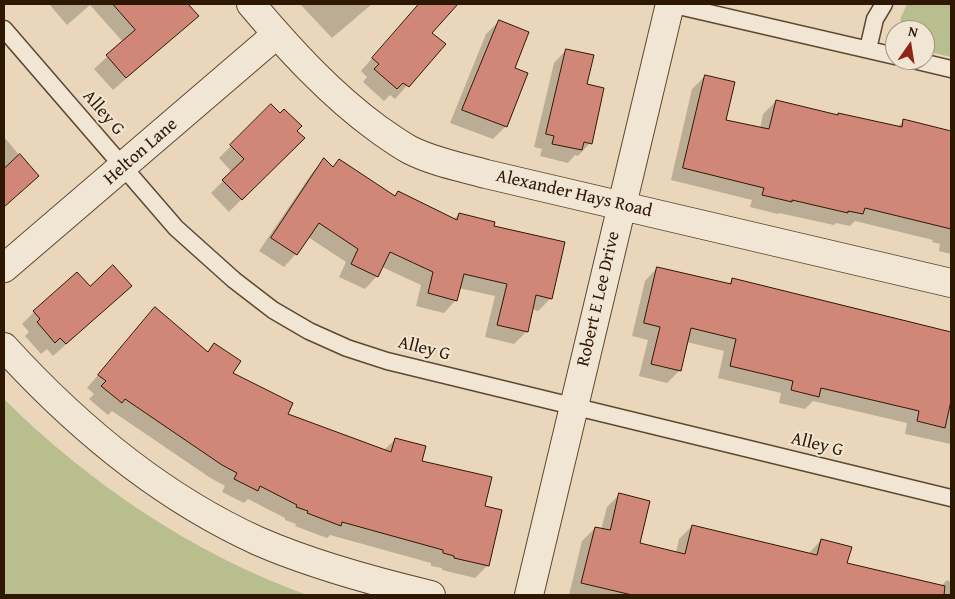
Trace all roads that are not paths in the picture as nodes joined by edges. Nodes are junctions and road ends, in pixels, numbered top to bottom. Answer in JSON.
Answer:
{"nodes":[{"id":1,"x":251,"y":4,"type":"edge"},
{"id":2,"x":670,"y":4,"type":"edge"},
{"id":3,"x":884,"y":4,"type":"edge"},
{"id":4,"x":4,"y":29,"type":"edge"},
{"id":5,"x":277,"y":34,"type":"junction"},
{"id":6,"x":868,"y":49,"type":"junction"},
{"id":7,"x":885,"y":53,"type":"edge"},
{"id":8,"x":935,"y":65,"type":"edge"},
{"id":9,"x":951,"y":69,"type":"edge"},
{"id":10,"x":124,"y":167,"type":"junction"},
{"id":11,"x":622,"y":205,"type":"junction"},
{"id":12,"x":4,"y":268,"type":"edge"},
{"id":13,"x":951,"y":283,"type":"edge"},
{"id":14,"x":4,"y":347,"type":"edge"},
{"id":15,"x":574,"y":406,"type":"junction"},
{"id":16,"x":951,"y":498,"type":"edge"},
{"id":17,"x":431,"y":595,"type":"edge"},
{"id":18,"x":529,"y":595,"type":"edge"}],
"edges":[{"from":1,"to":5,"type":"street","name":"Alexander Hays Road"},
{"from":2,"to":6,"type":"lane"},
{"from":2,"to":11,"type":"street","name":"Robert E Lee Drive"},
{"from":3,"to":6,"type":"lane"},
{"from":4,"to":10,"type":"lane","name":"Alley G"},
{"from":5,"to":10,"type":"street","name":"Helton Lane"},
{"from":5,"to":11,"type":"street","name":"Alexander Hays Road"},
{"from":6,"to":7,"type":"lane"},
{"from":8,"to":9,"type":"lane"},
{"from":10,"to":12,"type":"street","name":"Helton Lane"},
{"from":10,"to":15,"type":"lane","name":"Alley G"},
{"from":11,"to":13,"type":"street","name":"Alexander Hays Road"},
{"from":11,"to":15,"type":"street","name":"Robert E Lee Drive"},
{"from":14,"to":17,"type":"street"},
{"from":15,"to":16,"type":"lane","name":"Alley G"},
{"from":15,"to":18,"type":"street","name":"Robert E Lee Drive"}]}
